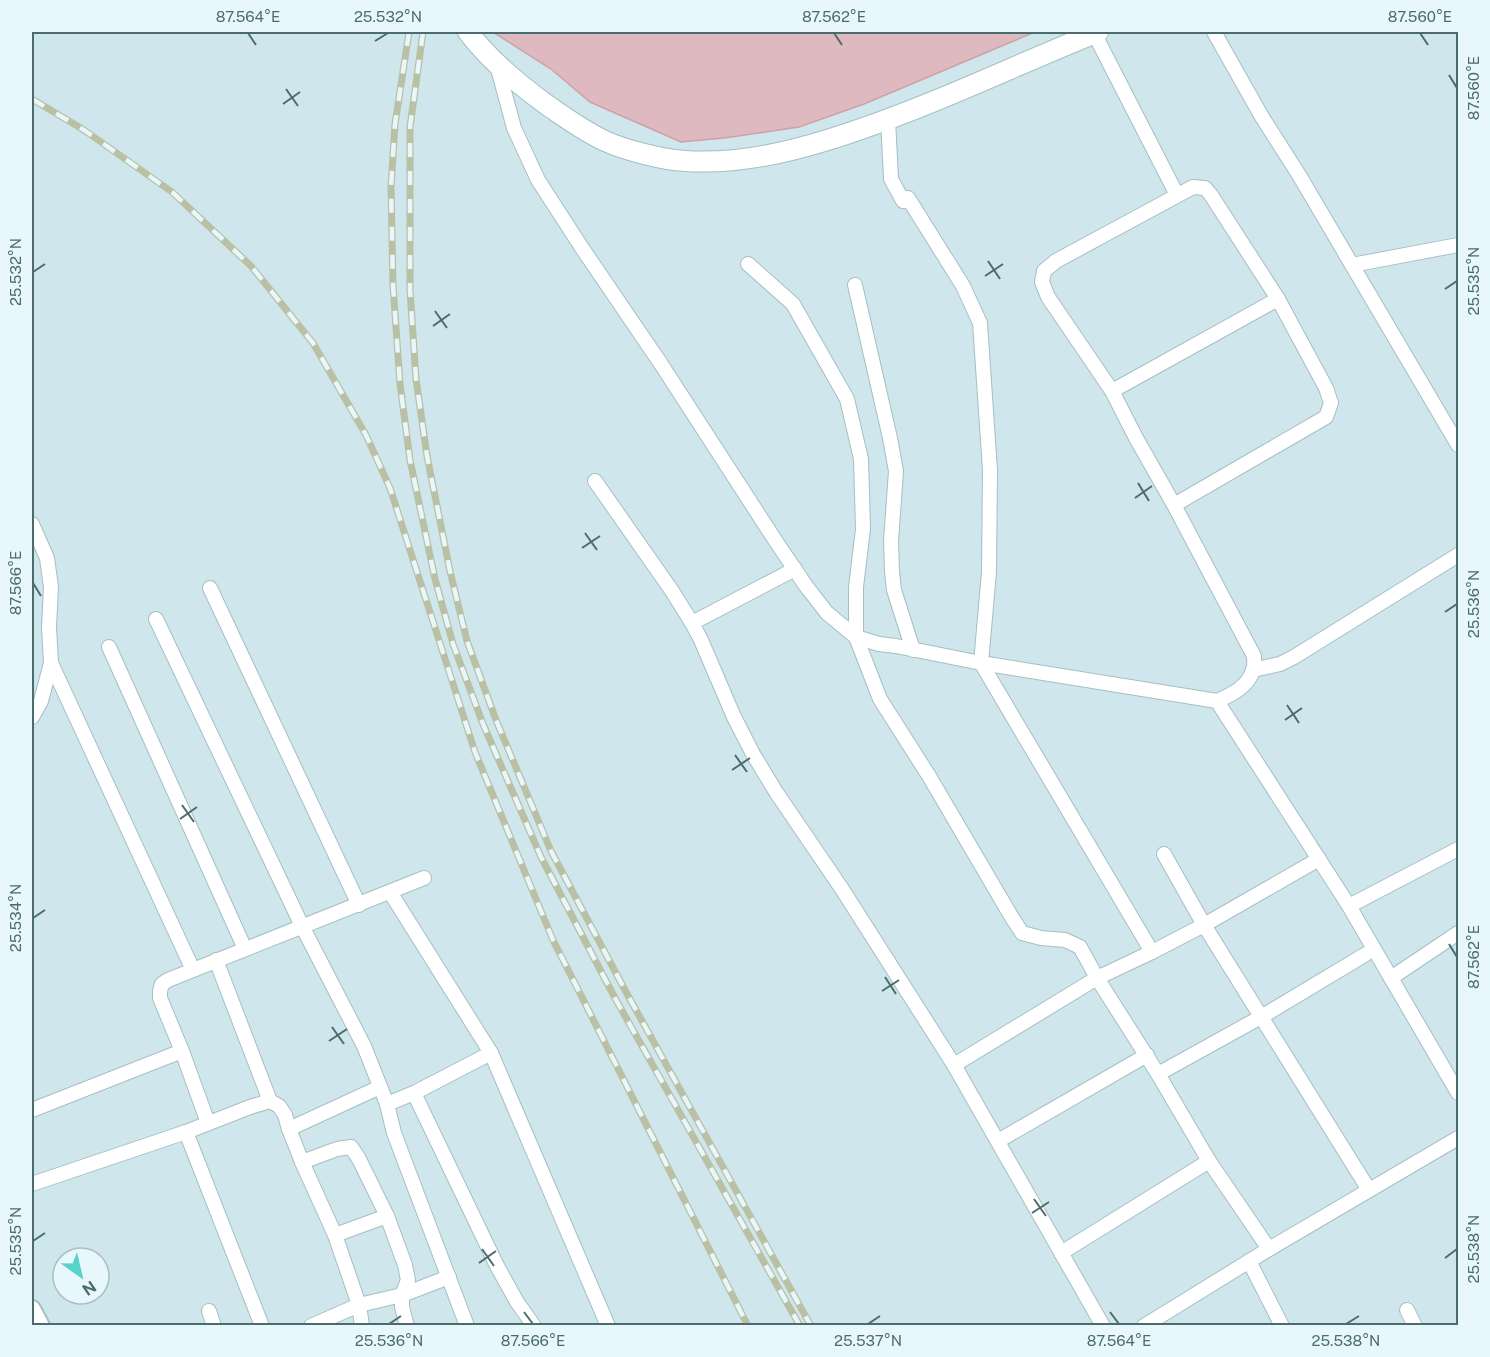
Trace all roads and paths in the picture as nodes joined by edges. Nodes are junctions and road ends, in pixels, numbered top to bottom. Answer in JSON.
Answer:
{"nodes":[{"id":1,"x":468,"y":32,"type":"edge"},
{"id":2,"x":1096,"y":32,"type":"edge"},
{"id":3,"x":1214,"y":32,"type":"edge"},
{"id":4,"x":497,"y":64,"type":"junction"},
{"id":5,"x":888,"y":119,"type":"junction"},
{"id":6,"x":1177,"y":195,"type":"junction"},
{"id":7,"x":1458,"y":247,"type":"edge"},
{"id":8,"x":748,"y":264,"type":"dead end"},
{"id":9,"x":1352,"y":266,"type":"junction"},
{"id":10,"x":855,"y":285,"type":"dead end"},
{"id":11,"x":1278,"y":299,"type":"junction"},
{"id":12,"x":1112,"y":391,"type":"junction"},
{"id":13,"x":1454,"y":429,"type":"edge"},
{"id":14,"x":1458,"y":445,"type":"edge"},
{"id":15,"x":595,"y":481,"type":"dead end"},
{"id":16,"x":1174,"y":505,"type":"junction"},
{"id":17,"x":32,"y":524,"type":"edge"},
{"id":18,"x":1458,"y":555,"type":"edge"},
{"id":19,"x":795,"y":569,"type":"junction"},
{"id":20,"x":210,"y":588,"type":"dead end"},
{"id":21,"x":156,"y":619,"type":"dead end"},
{"id":22,"x":692,"y":623,"type":"junction"},
{"id":23,"x":856,"y":637,"type":"junction"},
{"id":24,"x":109,"y":647,"type":"dead end"},
{"id":25,"x":913,"y":650,"type":"junction"},
{"id":26,"x":51,"y":663,"type":"junction"},
{"id":27,"x":981,"y":663,"type":"junction"},
{"id":28,"x":1253,"y":670,"type":"junction"},
{"id":29,"x":1217,"y":701,"type":"junction"},
{"id":30,"x":32,"y":717,"type":"edge"},
{"id":31,"x":1458,"y":849,"type":"edge"},
{"id":32,"x":1164,"y":854,"type":"dead end"},
{"id":33,"x":1319,"y":860,"type":"junction"},
{"id":34,"x":424,"y":878,"type":"dead end"},
{"id":35,"x":390,"y":892,"type":"junction"},
{"id":36,"x":359,"y":905,"type":"junction"},
{"id":37,"x":1349,"y":906,"type":"junction"},
{"id":38,"x":1204,"y":925,"type":"junction"},
{"id":39,"x":302,"y":926,"type":"junction"},
{"id":40,"x":1458,"y":933,"type":"edge"},
{"id":41,"x":245,"y":949,"type":"junction"},
{"id":42,"x":1152,"y":952,"type":"junction"},
{"id":43,"x":1365,"y":954,"type":"dead end"},
{"id":44,"x":216,"y":960,"type":"junction"},
{"id":45,"x":193,"y":970,"type":"junction"},
{"id":46,"x":1097,"y":978,"type":"junction"},
{"id":47,"x":1391,"y":978,"type":"junction"},
{"id":48,"x":1261,"y":1017,"type":"junction"},
{"id":49,"x":182,"y":1051,"type":"junction"},
{"id":50,"x":491,"y":1053,"type":"junction"},
{"id":51,"x":1147,"y":1055,"type":"junction"},
{"id":52,"x":954,"y":1065,"type":"junction"},
{"id":53,"x":1158,"y":1074,"type":"junction"},
{"id":54,"x":380,"y":1087,"type":"junction"},
{"id":55,"x":414,"y":1093,"type":"junction"},
{"id":56,"x":1458,"y":1093,"type":"edge"},
{"id":57,"x":270,"y":1101,"type":"junction"},
{"id":58,"x":387,"y":1104,"type":"junction"},
{"id":59,"x":32,"y":1110,"type":"edge"},
{"id":60,"x":208,"y":1123,"type":"junction"},
{"id":61,"x":289,"y":1129,"type":"junction"},
{"id":62,"x":186,"y":1132,"type":"junction"},
{"id":63,"x":1458,"y":1138,"type":"edge"},
{"id":64,"x":998,"y":1141,"type":"junction"},
{"id":65,"x":1209,"y":1161,"type":"junction"},
{"id":66,"x":302,"y":1162,"type":"junction"},
{"id":67,"x":32,"y":1185,"type":"edge"},
{"id":68,"x":1369,"y":1191,"type":"junction"},
{"id":69,"x":387,"y":1216,"type":"junction"},
{"id":70,"x":335,"y":1235,"type":"junction"},
{"id":71,"x":1269,"y":1249,"type":"junction"},
{"id":72,"x":1062,"y":1253,"type":"junction"},
{"id":73,"x":1249,"y":1261,"type":"junction"},
{"id":74,"x":449,"y":1277,"type":"junction"},
{"id":75,"x":402,"y":1295,"type":"junction"},
{"id":76,"x":359,"y":1305,"type":"junction"},
{"id":77,"x":32,"y":1309,"type":"edge"},
{"id":78,"x":1407,"y":1310,"type":"dead end"},
{"id":79,"x":209,"y":1311,"type":"dead end"},
{"id":80,"x":41,"y":1326,"type":"edge"},
{"id":81,"x":214,"y":1326,"type":"edge"},
{"id":82,"x":262,"y":1326,"type":"edge"},
{"id":83,"x":311,"y":1326,"type":"edge"},
{"id":84,"x":362,"y":1326,"type":"edge"},
{"id":85,"x":407,"y":1326,"type":"edge"},
{"id":86,"x":467,"y":1326,"type":"edge"},
{"id":87,"x":534,"y":1326,"type":"edge"},
{"id":88,"x":608,"y":1326,"type":"edge"},
{"id":89,"x":1103,"y":1326,"type":"edge"},
{"id":90,"x":1144,"y":1326,"type":"edge"},
{"id":91,"x":1282,"y":1326,"type":"edge"},
{"id":92,"x":1415,"y":1326,"type":"edge"}],
"edges":[{"from":1,"to":4,"type":"main road"},
{"from":2,"to":5,"type":"main road"},
{"from":2,"to":6,"type":"street"},
{"from":3,"to":9,"type":"street"},
{"from":4,"to":5,"type":"main road"},
{"from":4,"to":19,"type":"street"},
{"from":5,"to":27,"type":"street"},
{"from":6,"to":11,"type":"street"},
{"from":6,"to":12,"type":"street"},
{"from":7,"to":9,"type":"street"},
{"from":8,"to":23,"type":"street"},
{"from":9,"to":13,"type":"street"},
{"from":10,"to":25,"type":"street"},
{"from":11,"to":12,"type":"street"},
{"from":11,"to":16,"type":"street"},
{"from":12,"to":16,"type":"street"},
{"from":13,"to":14,"type":"street"},
{"from":15,"to":22,"type":"street"},
{"from":16,"to":28,"type":"street"},
{"from":17,"to":26,"type":"street"},
{"from":18,"to":28,"type":"street"},
{"from":19,"to":22,"type":"street"},
{"from":19,"to":23,"type":"street"},
{"from":20,"to":36,"type":"street"},
{"from":21,"to":39,"type":"street"},
{"from":22,"to":52,"type":"street"},
{"from":23,"to":25,"type":"street"},
{"from":23,"to":46,"type":"street"},
{"from":24,"to":41,"type":"street"},
{"from":25,"to":27,"type":"street"},
{"from":26,"to":30,"type":"street"},
{"from":26,"to":45,"type":"street"},
{"from":27,"to":29,"type":"street"},
{"from":27,"to":42,"type":"street"},
{"from":28,"to":29,"type":"street"},
{"from":29,"to":33,"type":"street"},
{"from":31,"to":37,"type":"street"},
{"from":32,"to":38,"type":"street"},
{"from":33,"to":37,"type":"street"},
{"from":33,"to":38,"type":"street"},
{"from":34,"to":35,"type":"street"},
{"from":35,"to":36,"type":"street"},
{"from":35,"to":50,"type":"street"},
{"from":36,"to":39,"type":"street"},
{"from":37,"to":47,"type":"street"},
{"from":38,"to":42,"type":"street"},
{"from":38,"to":48,"type":"street"},
{"from":39,"to":41,"type":"street"},
{"from":39,"to":54,"type":"street"},
{"from":40,"to":47,"type":"street"},
{"from":41,"to":44,"type":"street"},
{"from":42,"to":46,"type":"street"},
{"from":43,"to":48,"type":"street"},
{"from":44,"to":45,"type":"street"},
{"from":44,"to":57,"type":"street"},
{"from":45,"to":49,"type":"street"},
{"from":46,"to":51,"type":"street"},
{"from":46,"to":52,"type":"street"},
{"from":47,"to":56,"type":"street"},
{"from":48,"to":53,"type":"street"},
{"from":48,"to":68,"type":"street"},
{"from":49,"to":59,"type":"street"},
{"from":49,"to":60,"type":"street"},
{"from":50,"to":55,"type":"street"},
{"from":50,"to":88,"type":"street"},
{"from":51,"to":53,"type":"street"},
{"from":51,"to":64,"type":"street"},
{"from":52,"to":64,"type":"street"},
{"from":53,"to":65,"type":"street"},
{"from":54,"to":58,"type":"street"},
{"from":54,"to":61,"type":"street"},
{"from":55,"to":58,"type":"street"},
{"from":55,"to":87,"type":"street"},
{"from":57,"to":60,"type":"street"},
{"from":57,"to":61,"type":"street"},
{"from":58,"to":74,"type":"street"},
{"from":60,"to":62,"type":"street"},
{"from":61,"to":66,"type":"street"},
{"from":62,"to":67,"type":"street"},
{"from":62,"to":82,"type":"street"},
{"from":63,"to":68,"type":"street"},
{"from":64,"to":72,"type":"street"},
{"from":65,"to":71,"type":"street"},
{"from":65,"to":72,"type":"street"},
{"from":66,"to":69,"type":"street"},
{"from":66,"to":70,"type":"street"},
{"from":68,"to":71,"type":"street"},
{"from":69,"to":70,"type":"street"},
{"from":69,"to":75,"type":"street"},
{"from":70,"to":76,"type":"street"},
{"from":71,"to":73,"type":"street"},
{"from":72,"to":89,"type":"street"},
{"from":73,"to":90,"type":"street"},
{"from":73,"to":91,"type":"street"},
{"from":74,"to":75,"type":"street"},
{"from":74,"to":86,"type":"street"},
{"from":75,"to":76,"type":"street"},
{"from":75,"to":85,"type":"street"},
{"from":76,"to":83,"type":"street"},
{"from":76,"to":84,"type":"street"},
{"from":77,"to":80,"type":"street"},
{"from":78,"to":92,"type":"street"},
{"from":79,"to":81,"type":"street"}]}
